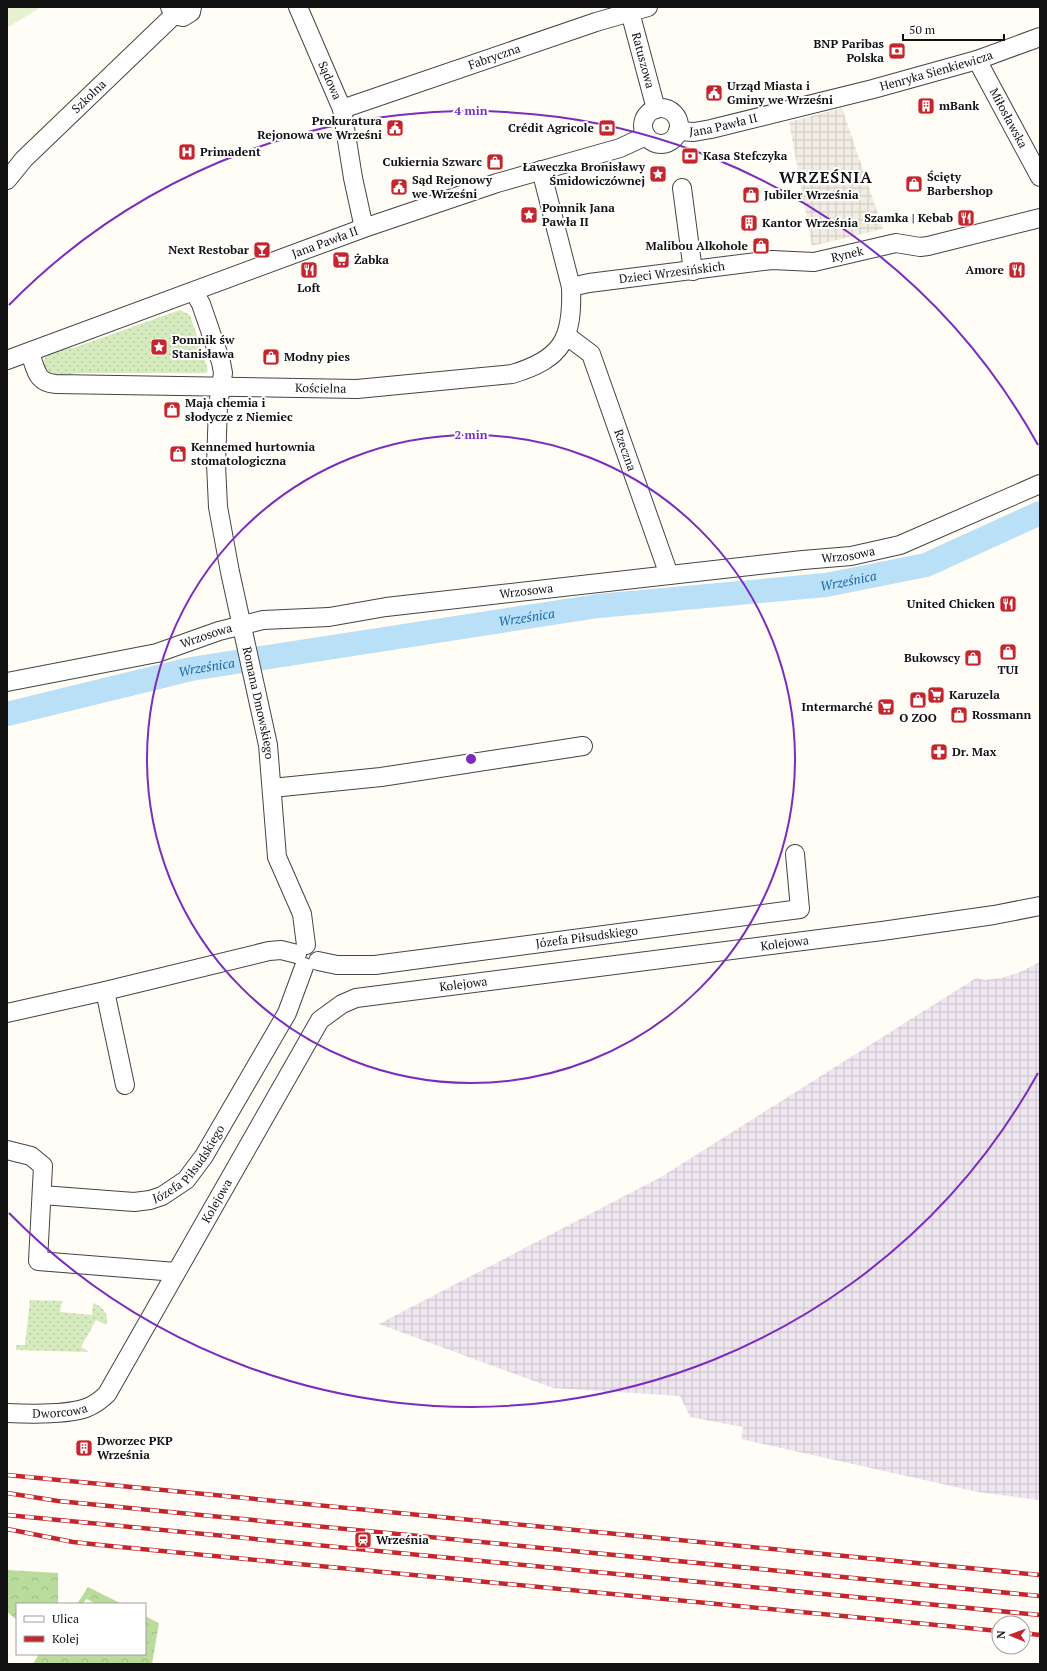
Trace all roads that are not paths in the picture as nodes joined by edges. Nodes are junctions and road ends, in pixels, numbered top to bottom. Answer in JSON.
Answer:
{"nodes":[{"id":1,"x":192,"y":7,"type":"edge"},
{"id":2,"x":298,"y":7,"type":"edge"},
{"id":3,"x":648,"y":7,"type":"edge"},
{"id":4,"x":172,"y":11,"type":"edge"},
{"id":5,"x":630,"y":12,"type":"junction"},
{"id":6,"x":1040,"y":36,"type":"edge"},
{"id":7,"x":977,"y":60,"type":"junction"},
{"id":8,"x":342,"y":108,"type":"junction"},
{"id":9,"x":656,"y":109,"type":"junction"},
{"id":10,"x":768,"y":114,"type":"joint"},
{"id":11,"x":678,"y":131,"type":"junction"},
{"id":12,"x":646,"y":136,"type":"junction"},
{"id":13,"x":541,"y":170,"type":"junction"},
{"id":14,"x":1040,"y":176,"type":"edge"},
{"id":15,"x":7,"y":180,"type":"edge"},
{"id":16,"x":682,"y":188,"type":"dead end"},
{"id":17,"x":1040,"y":218,"type":"edge"},
{"id":18,"x":364,"y":228,"type":"junction"},
{"id":19,"x":772,"y":260,"type":"joint"},
{"id":20,"x":693,"y":271,"type":"junction"},
{"id":21,"x":571,"y":287,"type":"junction"},
{"id":22,"x":194,"y":292,"type":"junction"},
{"id":23,"x":567,"y":336,"type":"junction"},
{"id":24,"x":30,"y":353,"type":"junction"},
{"id":25,"x":7,"y":360,"type":"edge"},
{"id":26,"x":221,"y":386,"type":"junction"},
{"id":27,"x":1040,"y":484,"type":"edge"},
{"id":28,"x":669,"y":575,"type":"junction"},
{"id":29,"x":243,"y":633,"type":"junction"},
{"id":30,"x":7,"y":682,"type":"edge"},
{"id":31,"x":582,"y":746,"type":"dead end"},
{"id":32,"x":272,"y":788,"type":"junction"},
{"id":33,"x":794,"y":854,"type":"dead end"},
{"id":34,"x":1040,"y":906,"type":"edge"},
{"id":35,"x":306,"y":957,"type":"junction"},
{"id":36,"x":105,"y":991,"type":"junction"},
{"id":37,"x":7,"y":1013,"type":"edge"},
{"id":38,"x":125,"y":1085,"type":"dead end"},
{"id":39,"x":7,"y":1150,"type":"edge"},
{"id":40,"x":42,"y":1195,"type":"junction"},
{"id":41,"x":176,"y":1272,"type":"junction"},
{"id":42,"x":107,"y":1394,"type":"joint"},
{"id":43,"x":7,"y":1413,"type":"edge"}],
"edges":[{"from":1,"to":4,"type":"street"},
{"from":2,"to":8,"type":"street","name":"Sądowa"},
{"from":3,"to":5,"type":"street","name":"Fabryczna"},
{"from":4,"to":15,"type":"street","name":"Szkolna"},
{"from":5,"to":8,"type":"street","name":"Fabryczna"},
{"from":5,"to":9,"type":"street","name":"Ratuszowa"},
{"from":6,"to":7,"type":"street","name":"Henryka Sienkiewicza"},
{"from":7,"to":10,"type":"street","name":"Henryka Sienkiewicza"},
{"from":7,"to":14,"type":"street","name":"Miłosławska"},
{"from":8,"to":18,"type":"street","name":"Sądowa"},
{"from":9,"to":11,"type":"street"},
{"from":9,"to":12,"type":"street"},
{"from":10,"to":11,"type":"street","name":"Jana Pawła II"},
{"from":11,"to":12,"type":"street"},
{"from":12,"to":13,"type":"street","name":"Jana Pawła II"},
{"from":13,"to":18,"type":"street","name":"Jana Pawła II"},
{"from":13,"to":21,"type":"street"},
{"from":16,"to":20,"type":"street"},
{"from":17,"to":19,"type":"street","name":"Rynek"},
{"from":18,"to":22,"type":"street","name":"Jana Pawła II"},
{"from":19,"to":20,"type":"street","name":"Dzieci Wrzesińskich"},
{"from":20,"to":21,"type":"street","name":"Dzieci Wrzesińskich"},
{"from":21,"to":23,"type":"street","name":"Kościelna"},
{"from":22,"to":24,"type":"street","name":"Jana Pawła II"},
{"from":22,"to":26,"type":"street","name":"Romana Dmowskiego"},
{"from":23,"to":26,"type":"street","name":"Kościelna"},
{"from":23,"to":28,"type":"street","name":"Rzeczna"},
{"from":24,"to":25,"type":"street","name":"Jana Pawła II"},
{"from":24,"to":26,"type":"street","name":"Kościelna"},
{"from":26,"to":29,"type":"street","name":"Romana Dmowskiego"},
{"from":27,"to":28,"type":"street","name":"Wrzosowa"},
{"from":28,"to":29,"type":"street","name":"Wrzosowa"},
{"from":29,"to":30,"type":"street","name":"Wrzosowa"},
{"from":29,"to":32,"type":"street","name":"Romana Dmowskiego"},
{"from":31,"to":32,"type":"street"},
{"from":32,"to":35,"type":"street","name":"Romana Dmowskiego"},
{"from":33,"to":35,"type":"street","name":"Józefa Piłsudskiego"},
{"from":34,"to":41,"type":"street","name":"Kolejowa"},
{"from":35,"to":36,"type":"street"},
{"from":35,"to":40,"type":"street","name":"Józefa Piłsudskiego"},
{"from":36,"to":37,"type":"street"},
{"from":36,"to":38,"type":"street"},
{"from":39,"to":40,"type":"street"},
{"from":40,"to":41,"type":"street"},
{"from":41,"to":42,"type":"street","name":"Kolejowa"},
{"from":42,"to":43,"type":"street","name":"Dworcowa"}]}
